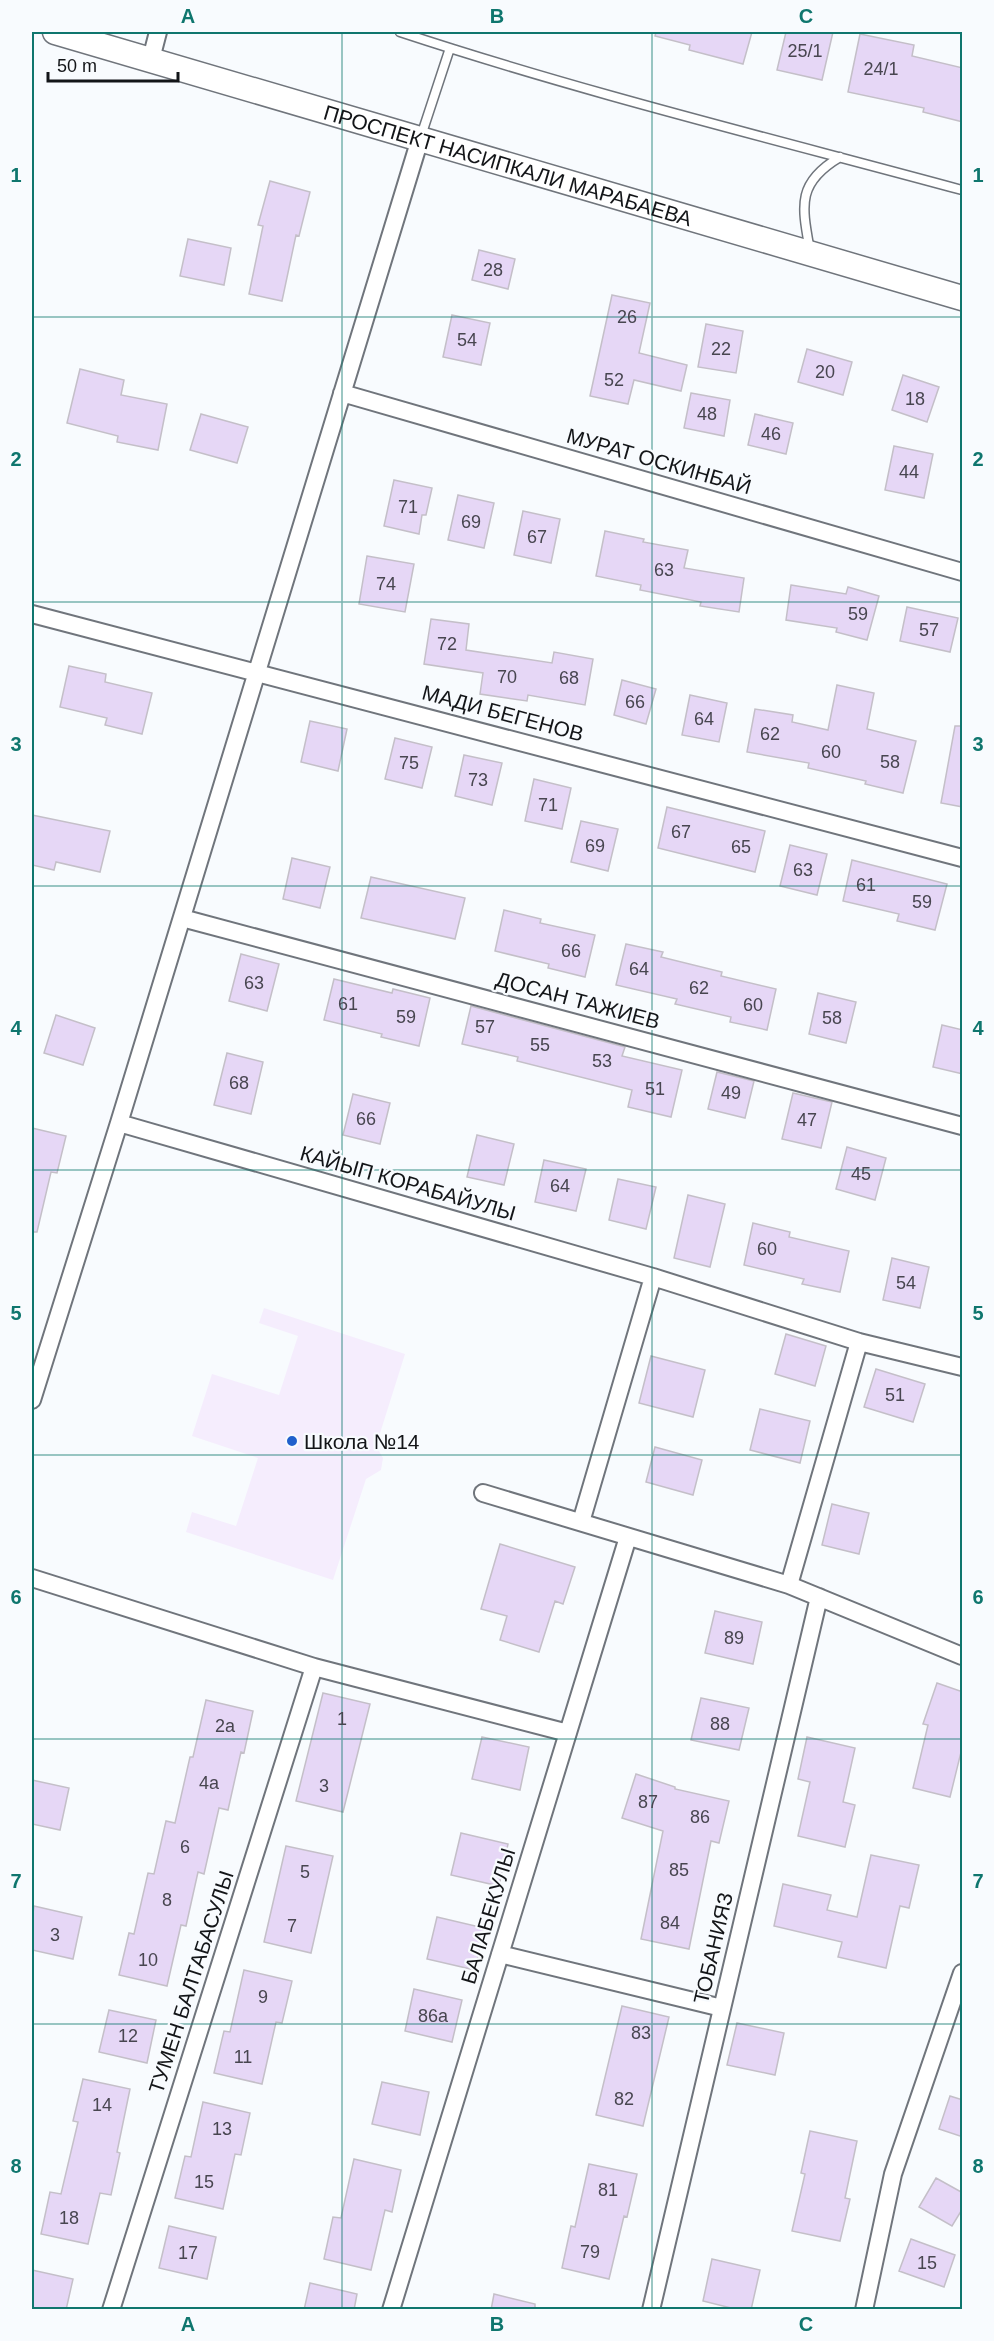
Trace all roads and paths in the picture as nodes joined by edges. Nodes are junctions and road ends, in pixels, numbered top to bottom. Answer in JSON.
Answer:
{"nodes":[{"id":1,"x":55,"y":32,"type":"edge"},
{"id":2,"x":158,"y":32,"type":"edge"},
{"id":3,"x":400,"y":32,"type":"edge"},
{"id":4,"x":450,"y":48,"type":"junction"},
{"id":5,"x":151,"y":59,"type":"junction"},
{"id":6,"x":420,"y":140,"type":"junction"},
{"id":7,"x":840,"y":157,"type":"junction"},
{"id":8,"x":963,"y":190,"type":"edge"},
{"id":9,"x":811,"y":254,"type":"junction"},
{"id":10,"x":963,"y":298,"type":"edge"},
{"id":11,"x":342,"y":393,"type":"junction"},
{"id":12,"x":963,"y":572,"type":"edge"},
{"id":13,"x":32,"y":614,"type":"edge"},
{"id":14,"x":257,"y":672,"type":"junction"},
{"id":15,"x":963,"y":858,"type":"edge"},
{"id":16,"x":182,"y":918,"type":"junction"},
{"id":17,"x":119,"y":1123,"type":"junction"},
{"id":18,"x":963,"y":1126,"type":"edge"},
{"id":19,"x":653,"y":1277,"type":"junction"},
{"id":20,"x":859,"y":1342,"type":"junction"},
{"id":21,"x":963,"y":1367,"type":"edge"},
{"id":22,"x":32,"y":1400,"type":"edge"},
{"id":23,"x":483,"y":1493,"type":"dead end"},
{"id":24,"x":581,"y":1522,"type":"junction"},
{"id":25,"x":628,"y":1537,"type":"junction"},
{"id":26,"x":32,"y":1578,"type":"edge"},
{"id":27,"x":789,"y":1585,"type":"junction"},
{"id":28,"x":819,"y":1597,"type":"junction"},
{"id":29,"x":963,"y":1656,"type":"edge"},
{"id":30,"x":314,"y":1667,"type":"junction"},
{"id":31,"x":568,"y":1733,"type":"junction"},
{"id":32,"x":500,"y":1954,"type":"junction"},
{"id":33,"x":963,"y":1973,"type":"edge"},
{"id":34,"x":722,"y":2008,"type":"junction"},
{"id":35,"x":111,"y":2310,"type":"edge"},
{"id":36,"x":391,"y":2310,"type":"edge"},
{"id":37,"x":651,"y":2310,"type":"edge"},
{"id":38,"x":864,"y":2310,"type":"edge"}],
"edges":[{"from":1,"to":5,"type":"main road","name":"ПРОСПЕКТ НАСИПКАЛИ МАРАБАЕВА"},
{"from":2,"to":5,"type":"street"},
{"from":3,"to":4,"type":"lane"},
{"from":4,"to":6,"type":"lane"},
{"from":4,"to":7,"type":"lane"},
{"from":5,"to":6,"type":"main road","name":"ПРОСПЕКТ НАСИПКАЛИ МАРАБАЕВА"},
{"from":6,"to":9,"type":"main road","name":"ПРОСПЕКТ НАСИПКАЛИ МАРАБАЕВА"},
{"from":6,"to":11,"type":"street"},
{"from":7,"to":8,"type":"lane"},
{"from":7,"to":9,"type":"lane"},
{"from":9,"to":10,"type":"main road","name":"ПРОСПЕКТ НАСИПКАЛИ МАРАБАЕВА"},
{"from":11,"to":12,"type":"street","name":"МУРАТ ОСКИНБАЙ"},
{"from":11,"to":14,"type":"street"},
{"from":13,"to":14,"type":"street","name":"МАДИ БЕГЕНОВ"},
{"from":14,"to":15,"type":"street","name":"МАДИ БЕГЕНОВ"},
{"from":14,"to":16,"type":"street"},
{"from":16,"to":17,"type":"street"},
{"from":16,"to":18,"type":"street","name":"ДОСАН ТАЖИЕВ"},
{"from":17,"to":19,"type":"street","name":"КАЙЫП КОРАБАЙУЛЫ"},
{"from":17,"to":22,"type":"street"},
{"from":19,"to":20,"type":"street","name":"КАЙЫП КОРАБАЙУЛЫ"},
{"from":19,"to":24,"type":"street"},
{"from":20,"to":21,"type":"street","name":"КАЙЫП КОРАБАЙУЛЫ"},
{"from":20,"to":27,"type":"street"},
{"from":23,"to":24,"type":"street"},
{"from":24,"to":25,"type":"street"},
{"from":25,"to":27,"type":"street"},
{"from":25,"to":31,"type":"street","name":"БАЛАБЕКУЛЫ"},
{"from":26,"to":30,"type":"street"},
{"from":27,"to":28,"type":"street"},
{"from":28,"to":29,"type":"street"},
{"from":28,"to":34,"type":"street","name":"ТОБАНИЯЗ"},
{"from":30,"to":31,"type":"street"},
{"from":30,"to":35,"type":"street","name":"ТУМЕН БАЛТАБАСУЛЫ"},
{"from":31,"to":32,"type":"street","name":"БАЛАБЕКУЛЫ"},
{"from":32,"to":34,"type":"street"},
{"from":32,"to":36,"type":"street","name":"БАЛАБЕКУЛЫ"},
{"from":33,"to":38,"type":"street"},
{"from":34,"to":37,"type":"street","name":"ТОБАНИЯЗ"}]}
